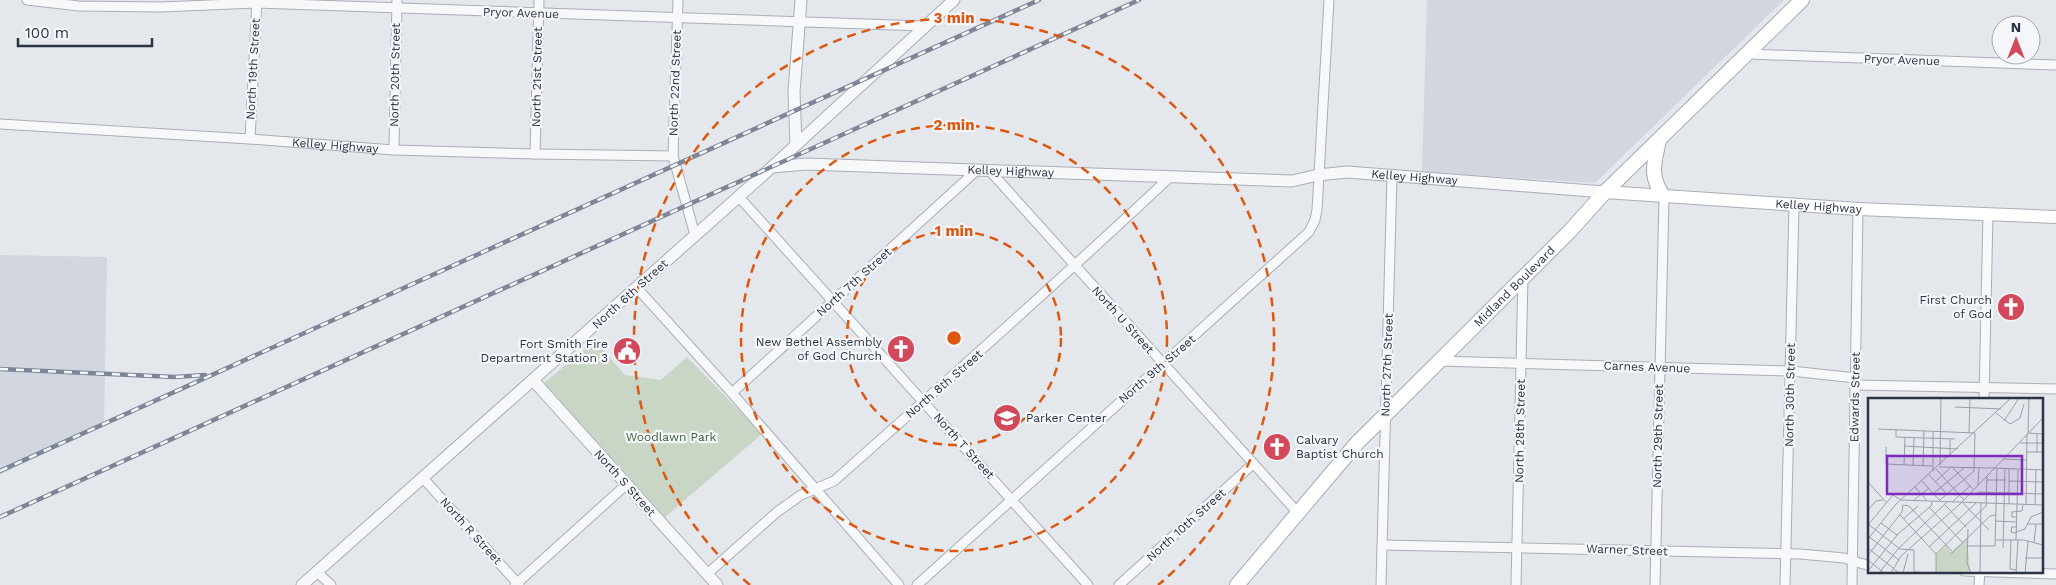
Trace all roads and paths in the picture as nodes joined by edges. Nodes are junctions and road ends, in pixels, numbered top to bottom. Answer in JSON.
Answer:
{"nodes":[{"id":1,"x":27,"y":0,"type":"edge"},
{"id":2,"x":539,"y":0,"type":"edge"},
{"id":3,"x":678,"y":0,"type":"edge"},
{"id":4,"x":801,"y":0,"type":"edge"},
{"id":5,"x":1329,"y":0,"type":"edge"},
{"id":6,"x":1802,"y":0,"type":"edge"},
{"id":7,"x":950,"y":1,"type":"edge"},
{"id":8,"x":257,"y":2,"type":"edge"},
{"id":9,"x":397,"y":4,"type":"edge"},
{"id":10,"x":539,"y":14,"type":"junction"},
{"id":11,"x":677,"y":18,"type":"junction"},
{"id":12,"x":800,"y":22,"type":"junction"},
{"id":13,"x":924,"y":26,"type":"junction"},
{"id":14,"x":1748,"y":54,"type":"junction"},
{"id":15,"x":2056,"y":66,"type":"edge"},
{"id":16,"x":0,"y":124,"type":"edge"},
{"id":17,"x":250,"y":139,"type":"junction"},
{"id":18,"x":1659,"y":140,"type":"junction"},
{"id":19,"x":796,"y":144,"type":"junction"},
{"id":20,"x":394,"y":150,"type":"junction"},
{"id":21,"x":535,"y":154,"type":"junction"},
{"id":22,"x":673,"y":156,"type":"junction"},
{"id":23,"x":772,"y":167,"type":"junction"},
{"id":24,"x":976,"y":171,"type":"junction"},
{"id":25,"x":990,"y":171,"type":"junction"},
{"id":26,"x":1318,"y":174,"type":"junction"},
{"id":27,"x":1392,"y":176,"type":"junction"},
{"id":28,"x":1169,"y":178,"type":"junction"},
{"id":29,"x":1605,"y":192,"type":"junction"},
{"id":30,"x":738,"y":197,"type":"junction"},
{"id":31,"x":1664,"y":197,"type":"junction"},
{"id":32,"x":1794,"y":205,"type":"junction"},
{"id":33,"x":1858,"y":209,"type":"junction"},
{"id":34,"x":1988,"y":214,"type":"junction"},
{"id":35,"x":2056,"y":217,"type":"edge"},
{"id":36,"x":696,"y":235,"type":"junction"},
{"id":37,"x":1074,"y":266,"type":"junction"},
{"id":38,"x":1523,"y":276,"type":"junction"},
{"id":39,"x":637,"y":288,"type":"junction"},
{"id":40,"x":833,"y":301,"type":"junction"},
{"id":41,"x":1438,"y":361,"type":"junction"},
{"id":42,"x":1163,"y":364,"type":"junction"},
{"id":43,"x":1522,"y":364,"type":"junction"},
{"id":44,"x":1659,"y":366,"type":"junction"},
{"id":45,"x":1791,"y":371,"type":"junction"},
{"id":46,"x":533,"y":380,"type":"junction"},
{"id":47,"x":1856,"y":382,"type":"junction"},
{"id":48,"x":1984,"y":388,"type":"junction"},
{"id":49,"x":2056,"y":389,"type":"edge"},
{"id":50,"x":732,"y":393,"type":"junction"},
{"id":51,"x":1984,"y":398,"type":"edge"},
{"id":52,"x":923,"y":401,"type":"junction"},
{"id":53,"x":1385,"y":414,"type":"junction"},
{"id":54,"x":1253,"y":464,"type":"junction"},
{"id":55,"x":422,"y":478,"type":"junction"},
{"id":56,"x":626,"y":484,"type":"junction"},
{"id":57,"x":814,"y":489,"type":"junction"},
{"id":58,"x":1012,"y":500,"type":"junction"},
{"id":59,"x":1298,"y":513,"type":"junction"},
{"id":60,"x":1382,"y":545,"type":"junction"},
{"id":61,"x":1517,"y":548,"type":"junction"},
{"id":62,"x":1655,"y":551,"type":"junction"},
{"id":63,"x":1787,"y":554,"type":"junction"},
{"id":64,"x":1852,"y":561,"type":"junction"},
{"id":65,"x":1868,"y":565,"type":"edge"},
{"id":66,"x":317,"y":572,"type":"junction"},
{"id":67,"x":1980,"y":572,"type":"edge"},
{"id":68,"x":2005,"y":572,"type":"edge"},
{"id":69,"x":707,"y":574,"type":"junction"},
{"id":70,"x":2056,"y":574,"type":"edge"},
{"id":71,"x":517,"y":584,"type":"edge"},
{"id":72,"x":302,"y":585,"type":"edge"},
{"id":73,"x":331,"y":585,"type":"edge"},
{"id":74,"x":717,"y":585,"type":"edge"},
{"id":75,"x":899,"y":585,"type":"edge"},
{"id":76,"x":917,"y":585,"type":"edge"},
{"id":77,"x":1088,"y":585,"type":"edge"},
{"id":78,"x":1119,"y":585,"type":"edge"},
{"id":79,"x":1237,"y":585,"type":"edge"},
{"id":80,"x":1381,"y":585,"type":"edge"},
{"id":81,"x":1516,"y":585,"type":"edge"},
{"id":82,"x":1655,"y":585,"type":"edge"},
{"id":83,"x":1785,"y":585,"type":"edge"},
{"id":84,"x":1852,"y":585,"type":"edge"},
{"id":85,"x":1979,"y":585,"type":"edge"}],
"edges":[{"from":1,"to":8,"type":"street","name":"Pryor Avenue"},
{"from":2,"to":10,"type":"street","name":"North 21st Street"},
{"from":3,"to":11,"type":"street","name":"North 22nd Street"},
{"from":4,"to":12,"type":"street"},
{"from":5,"to":26,"type":"street"},
{"from":6,"to":14,"type":"main road","name":"Midland Boulevard"},
{"from":7,"to":13,"type":"street","name":"North 6th Street"},
{"from":8,"to":9,"type":"street","name":"Pryor Avenue"},
{"from":8,"to":17,"type":"street","name":"North 19th Street"},
{"from":9,"to":10,"type":"street","name":"Pryor Avenue"},
{"from":9,"to":20,"type":"street","name":"North 20th Street"},
{"from":10,"to":11,"type":"street","name":"Pryor Avenue"},
{"from":10,"to":21,"type":"street","name":"North 21st Street"},
{"from":11,"to":12,"type":"street","name":"Pryor Avenue"},
{"from":11,"to":22,"type":"street","name":"North 22nd Street"},
{"from":12,"to":13,"type":"street","name":"Pryor Avenue"},
{"from":12,"to":19,"type":"street"},
{"from":13,"to":19,"type":"street","name":"North 6th Street"},
{"from":14,"to":15,"type":"street","name":"Pryor Avenue"},
{"from":14,"to":18,"type":"main road","name":"Midland Boulevard"},
{"from":16,"to":17,"type":"street","name":"Kelley Highway"},
{"from":17,"to":20,"type":"street","name":"Kelley Highway"},
{"from":18,"to":29,"type":"main road","name":"Midland Boulevard"},
{"from":18,"to":31,"type":"main road"},
{"from":19,"to":23,"type":"street","name":"North 6th Street"},
{"from":20,"to":21,"type":"street","name":"Kelley Highway"},
{"from":21,"to":22,"type":"street","name":"Kelley Highway"},
{"from":22,"to":36,"type":"street","name":"North 22nd Street"},
{"from":23,"to":24,"type":"street","name":"Kelley Highway"},
{"from":23,"to":30,"type":"street","name":"North 6th Street"},
{"from":24,"to":25,"type":"street","name":"Kelley Highway"},
{"from":24,"to":40,"type":"street","name":"North 7th Street"},
{"from":25,"to":28,"type":"street","name":"Kelley Highway"},
{"from":25,"to":37,"type":"street","name":"North U Street"},
{"from":26,"to":27,"type":"street","name":"Kelley Highway"},
{"from":26,"to":28,"type":"street","name":"Kelley Highway"},
{"from":26,"to":42,"type":"street","name":"North 9th Street"},
{"from":27,"to":29,"type":"street","name":"Kelley Highway"},
{"from":27,"to":53,"type":"street","name":"North 27th Street"},
{"from":28,"to":37,"type":"street","name":"North 8th Street"},
{"from":29,"to":31,"type":"main road","name":"Kelley Highway"},
{"from":29,"to":38,"type":"main road","name":"Midland Boulevard"},
{"from":30,"to":36,"type":"street","name":"North 6th Street"},
{"from":30,"to":40,"type":"street","name":"North T Street"},
{"from":31,"to":32,"type":"main road","name":"Kelley Highway"},
{"from":31,"to":44,"type":"street","name":"North 29th Street"},
{"from":32,"to":33,"type":"main road","name":"Kelley Highway"},
{"from":32,"to":45,"type":"street","name":"North 30th Street"},
{"from":33,"to":34,"type":"main road","name":"Kelley Highway"},
{"from":33,"to":47,"type":"street","name":"Edwards Street"},
{"from":34,"to":35,"type":"main road","name":"Kelley Highway"},
{"from":34,"to":48,"type":"street"},
{"from":36,"to":39,"type":"street","name":"North 6th Street"},
{"from":37,"to":42,"type":"street","name":"North U Street"},
{"from":37,"to":52,"type":"street","name":"North 8th Street"},
{"from":38,"to":41,"type":"main road","name":"Midland Boulevard"},
{"from":38,"to":43,"type":"street","name":"North 28th Street"},
{"from":39,"to":46,"type":"street","name":"North 6th Street"},
{"from":39,"to":50,"type":"street"},
{"from":40,"to":50,"type":"street","name":"North 7th Street"},
{"from":40,"to":52,"type":"street","name":"North T Street"},
{"from":41,"to":43,"type":"street","name":"Carnes Avenue"},
{"from":41,"to":53,"type":"main road","name":"Midland Boulevard"},
{"from":42,"to":54,"type":"street","name":"North U Street"},
{"from":42,"to":58,"type":"street","name":"North 9th Street"},
{"from":43,"to":44,"type":"street","name":"Carnes Avenue"},
{"from":43,"to":61,"type":"street","name":"North 28th Street"},
{"from":44,"to":45,"type":"street","name":"Carnes Avenue"},
{"from":44,"to":62,"type":"street","name":"North 29th Street"},
{"from":45,"to":47,"type":"street","name":"Carnes Avenue"},
{"from":45,"to":63,"type":"street","name":"North 30th Street"},
{"from":46,"to":55,"type":"street","name":"North 6th Street"},
{"from":46,"to":56,"type":"street","name":"North S Street"},
{"from":47,"to":48,"type":"street","name":"Carnes Avenue"},
{"from":47,"to":64,"type":"street","name":"Edwards Street"},
{"from":48,"to":49,"type":"street","name":"Carnes Avenue"},
{"from":48,"to":51,"type":"street"},
{"from":50,"to":57,"type":"street"},
{"from":52,"to":57,"type":"street","name":"North 8th Street"},
{"from":52,"to":58,"type":"street","name":"North T Street"},
{"from":53,"to":59,"type":"main road","name":"Midland Boulevard"},
{"from":53,"to":60,"type":"street","name":"North 27th Street"},
{"from":54,"to":59,"type":"street","name":"North U Street"},
{"from":54,"to":78,"type":"street","name":"North 10th Street"},
{"from":55,"to":66,"type":"street","name":"North 6th Street"},
{"from":55,"to":71,"type":"street","name":"North R Street"},
{"from":56,"to":69,"type":"street","name":"North S Street"},
{"from":56,"to":71,"type":"street"},
{"from":57,"to":69,"type":"street","name":"North 8th Street"},
{"from":57,"to":75,"type":"street"},
{"from":58,"to":76,"type":"street","name":"North 9th Street"},
{"from":58,"to":77,"type":"street","name":"North T Street"},
{"from":59,"to":79,"type":"main road","name":"Midland Boulevard"},
{"from":60,"to":61,"type":"street","name":"Warner Street"},
{"from":60,"to":80,"type":"street","name":"North 27th Street"},
{"from":61,"to":62,"type":"street","name":"Warner Street"},
{"from":61,"to":81,"type":"street","name":"North 28th Street"},
{"from":62,"to":63,"type":"street","name":"Warner Street"},
{"from":62,"to":82,"type":"street","name":"North 29th Street"},
{"from":63,"to":64,"type":"street","name":"Warner Street"},
{"from":63,"to":83,"type":"street","name":"North 30th Street"},
{"from":64,"to":65,"type":"street","name":"Warner Street"},
{"from":64,"to":84,"type":"street","name":"Edwards Street"},
{"from":66,"to":72,"type":"street","name":"North 6th Street"},
{"from":66,"to":73,"type":"street"},
{"from":67,"to":85,"type":"street"},
{"from":68,"to":70,"type":"street"},
{"from":69,"to":74,"type":"street","name":"North S Street"}]}
